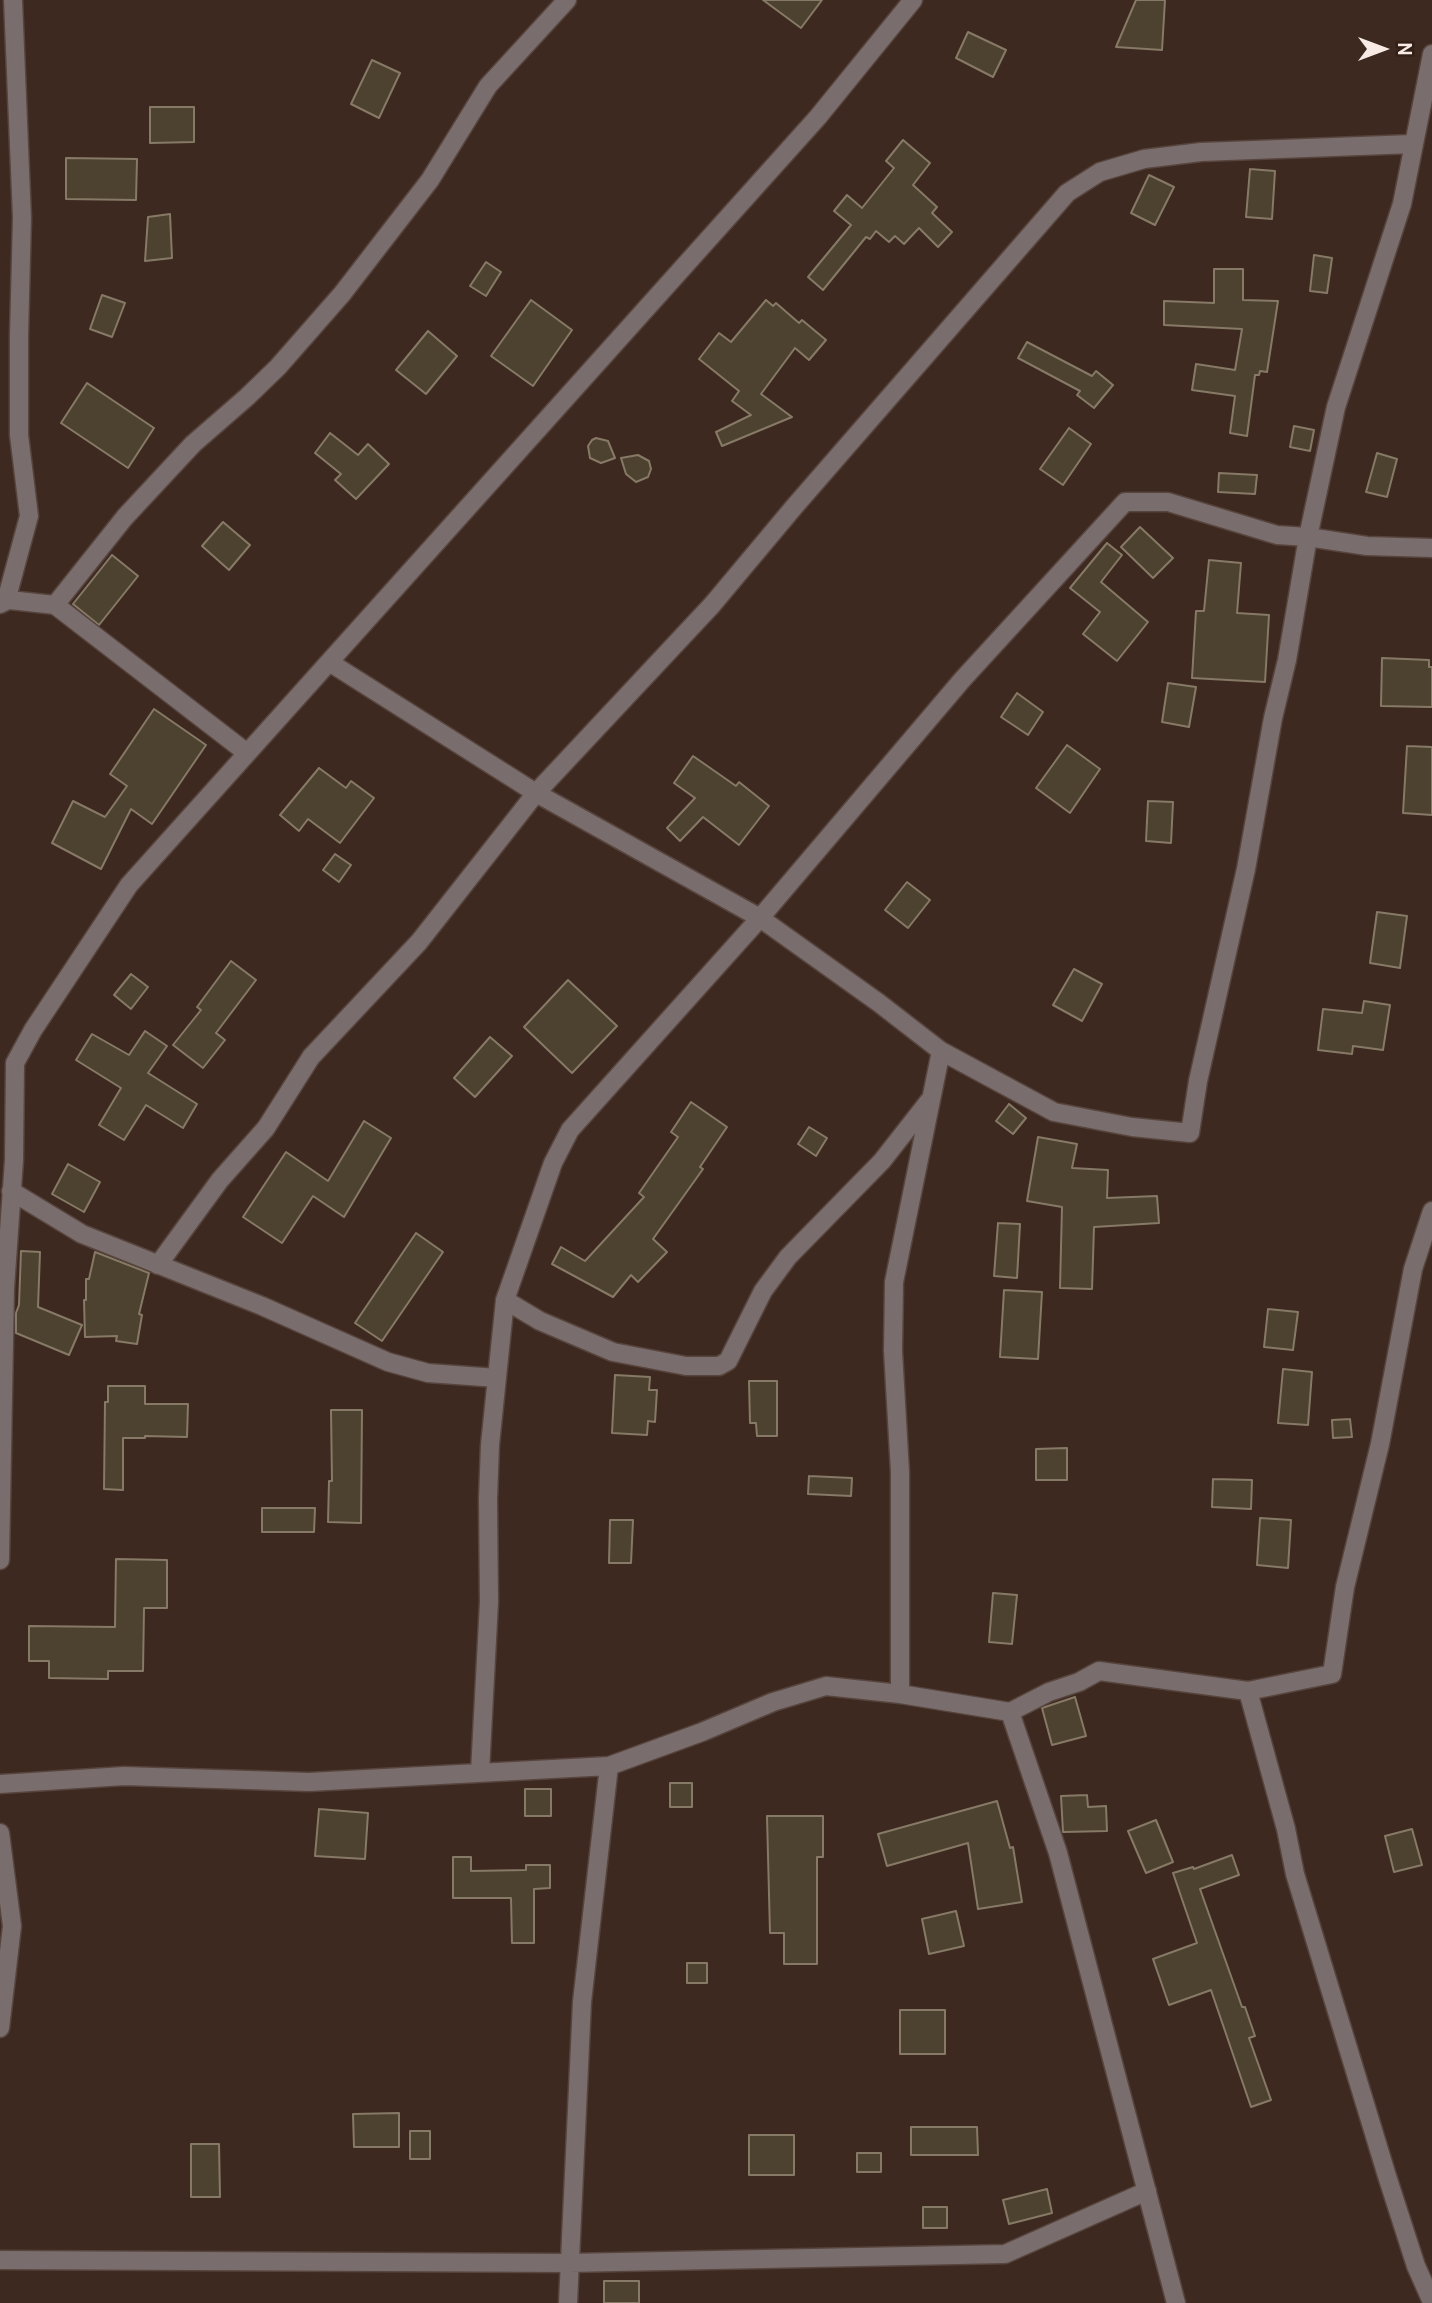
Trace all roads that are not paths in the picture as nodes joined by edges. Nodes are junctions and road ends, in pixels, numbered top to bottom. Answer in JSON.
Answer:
{"nodes":[{"id":1,"x":13,"y":0,"type":"edge"},
{"id":2,"x":567,"y":0,"type":"edge"},
{"id":3,"x":913,"y":0,"type":"edge"},
{"id":4,"x":1432,"y":54,"type":"edge"},
{"id":5,"x":1413,"y":144,"type":"junction"},
{"id":6,"x":1308,"y":537,"type":"junction"},
{"id":7,"x":1432,"y":548,"type":"edge"},
{"id":8,"x":2,"y":601,"type":"edge"},
{"id":9,"x":55,"y":605,"type":"junction"},
{"id":10,"x":329,"y":662,"type":"junction"},
{"id":11,"x":247,"y":753,"type":"junction"},
{"id":12,"x":536,"y":793,"type":"junction"},
{"id":13,"x":760,"y":918,"type":"junction"},
{"id":14,"x":941,"y":1051,"type":"junction"},
{"id":15,"x":933,"y":1096,"type":"junction"},
{"id":16,"x":11,"y":1191,"type":"junction"},
{"id":17,"x":1432,"y":1211,"type":"edge"},
{"id":18,"x":158,"y":1265,"type":"junction"},
{"id":19,"x":505,"y":1300,"type":"junction"},
{"id":20,"x":496,"y":1378,"type":"junction"},
{"id":21,"x":0,"y":1560,"type":"edge"},
{"id":22,"x":1248,"y":1691,"type":"junction"},
{"id":23,"x":900,"y":1694,"type":"junction"},
{"id":24,"x":1010,"y":1713,"type":"junction"},
{"id":25,"x":609,"y":1766,"type":"junction"},
{"id":26,"x":481,"y":1772,"type":"junction"},
{"id":27,"x":0,"y":1784,"type":"edge"},
{"id":28,"x":0,"y":1833,"type":"edge"},
{"id":29,"x":0,"y":2028,"type":"edge"},
{"id":30,"x":1147,"y":2191,"type":"junction"},
{"id":31,"x":0,"y":2260,"type":"edge"},
{"id":32,"x":569,"y":2263,"type":"junction"},
{"id":33,"x":1432,"y":2302,"type":"edge"},
{"id":34,"x":568,"y":2303,"type":"edge"},
{"id":35,"x":1176,"y":2303,"type":"edge"}],
"edges":[{"from":1,"to":8,"type":"street"},
{"from":2,"to":9,"type":"street"},
{"from":3,"to":10,"type":"street"},
{"from":4,"to":5,"type":"street"},
{"from":5,"to":6,"type":"street"},
{"from":5,"to":12,"type":"street"},
{"from":6,"to":7,"type":"street"},
{"from":6,"to":13,"type":"street"},
{"from":6,"to":14,"type":"street"},
{"from":8,"to":9,"type":"street"},
{"from":9,"to":11,"type":"street"},
{"from":10,"to":11,"type":"street"},
{"from":10,"to":12,"type":"street"},
{"from":11,"to":16,"type":"street"},
{"from":12,"to":13,"type":"street"},
{"from":12,"to":18,"type":"street"},
{"from":13,"to":14,"type":"street"},
{"from":13,"to":19,"type":"street"},
{"from":14,"to":15,"type":"street"},
{"from":15,"to":19,"type":"street"},
{"from":15,"to":23,"type":"street"},
{"from":16,"to":18,"type":"street"},
{"from":16,"to":21,"type":"street"},
{"from":17,"to":22,"type":"street"},
{"from":18,"to":20,"type":"street"},
{"from":19,"to":20,"type":"street"},
{"from":20,"to":26,"type":"street"},
{"from":22,"to":24,"type":"street"},
{"from":22,"to":33,"type":"street"},
{"from":23,"to":24,"type":"street"},
{"from":23,"to":25,"type":"street"},
{"from":24,"to":30,"type":"street"},
{"from":25,"to":26,"type":"street"},
{"from":25,"to":32,"type":"street"},
{"from":26,"to":27,"type":"street"},
{"from":28,"to":29,"type":"street"},
{"from":30,"to":32,"type":"street"},
{"from":30,"to":35,"type":"street"},
{"from":31,"to":32,"type":"street"},
{"from":32,"to":34,"type":"street"}]}
